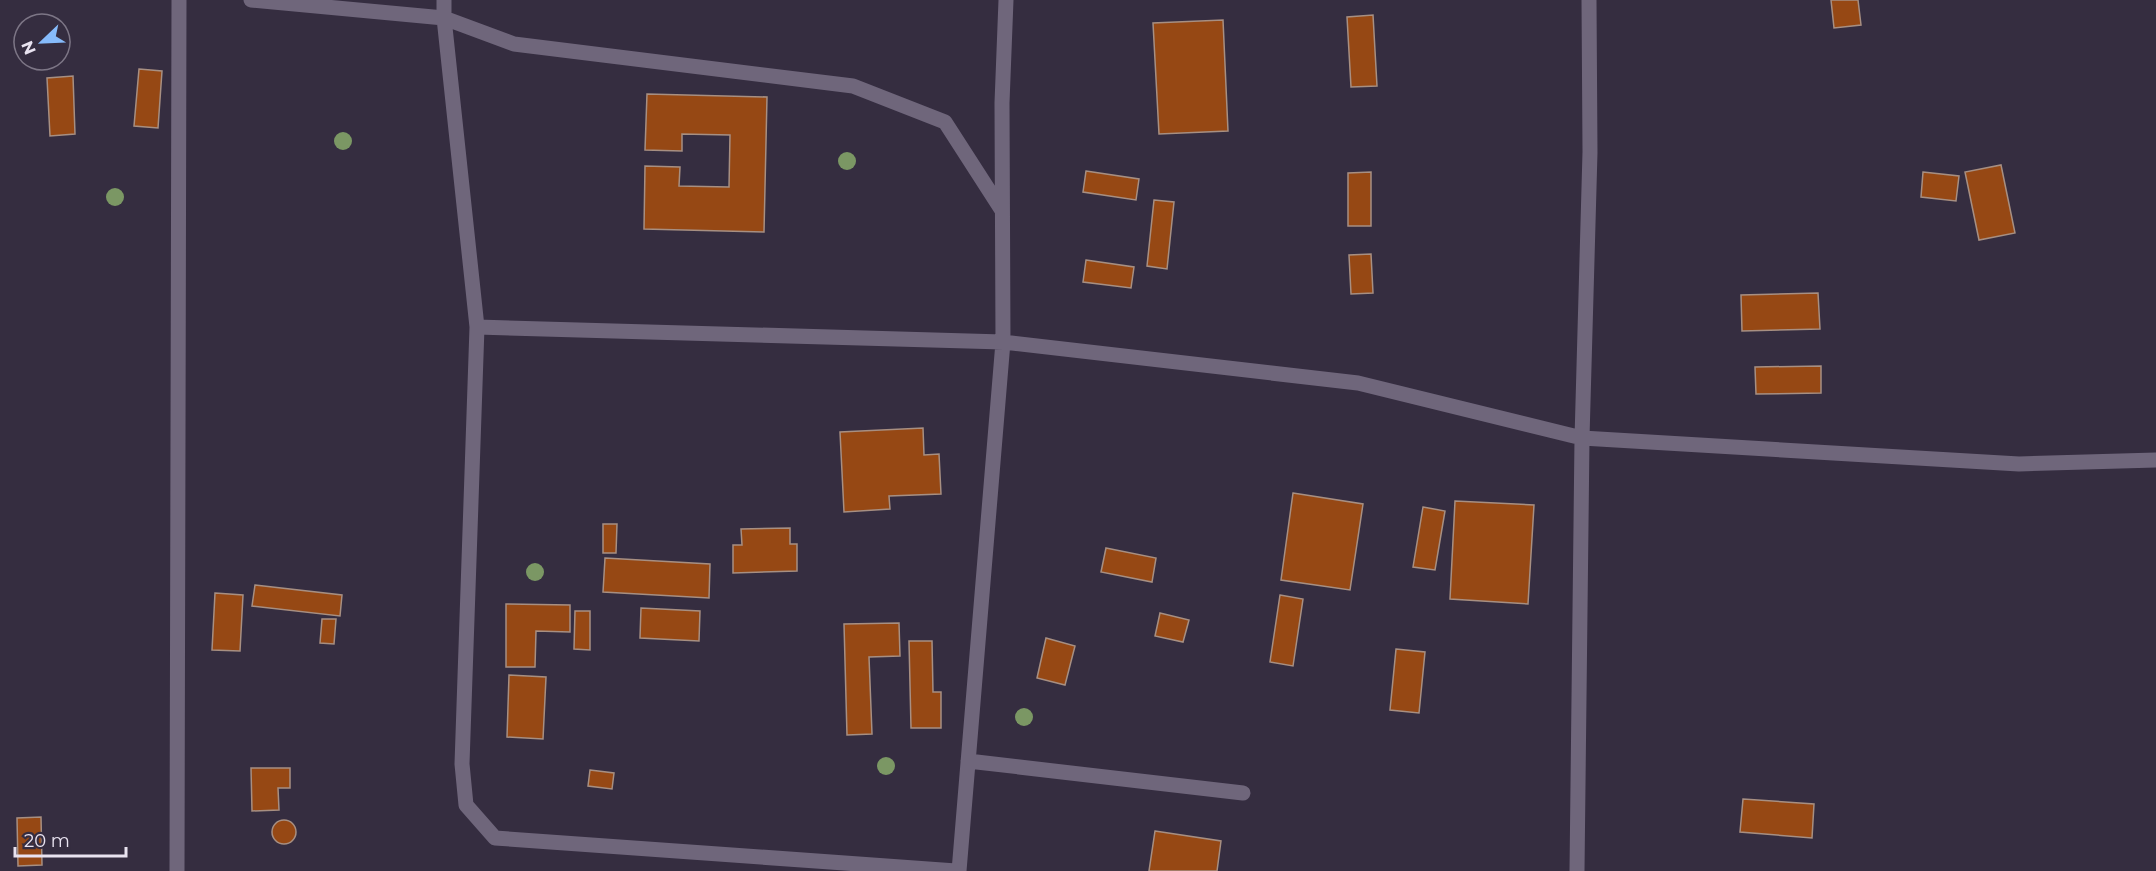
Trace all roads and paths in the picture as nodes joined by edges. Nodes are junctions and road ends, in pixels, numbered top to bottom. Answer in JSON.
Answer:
{"nodes":[{"id":1,"x":179,"y":0,"type":"edge"},
{"id":2,"x":251,"y":0,"type":"edge"},
{"id":3,"x":444,"y":0,"type":"edge"},
{"id":4,"x":1006,"y":0,"type":"edge"},
{"id":5,"x":1590,"y":0,"type":"edge"},
{"id":6,"x":444,"y":18,"type":"junction"},
{"id":7,"x":1002,"y":210,"type":"junction"},
{"id":8,"x":477,"y":327,"type":"junction"},
{"id":9,"x":1003,"y":342,"type":"junction"},
{"id":10,"x":1582,"y":438,"type":"junction"},
{"id":11,"x":2156,"y":460,"type":"edge"},
{"id":12,"x":968,"y":761,"type":"junction"},
{"id":13,"x":1243,"y":793,"type":"dead end"},
{"id":14,"x":177,"y":871,"type":"edge"},
{"id":15,"x":957,"y":871,"type":"edge"},
{"id":16,"x":1577,"y":871,"type":"edge"}],
"edges":[{"from":1,"to":14,"type":"street"},
{"from":2,"to":6,"type":"street"},
{"from":3,"to":6,"type":"street"},
{"from":4,"to":7,"type":"street"},
{"from":5,"to":10,"type":"street"},
{"from":6,"to":7,"type":"street"},
{"from":6,"to":8,"type":"street"},
{"from":7,"to":9,"type":"street"},
{"from":8,"to":9,"type":"street"},
{"from":8,"to":15,"type":"street"},
{"from":9,"to":10,"type":"street"},
{"from":9,"to":12,"type":"street"},
{"from":10,"to":11,"type":"street"},
{"from":10,"to":16,"type":"street"},
{"from":12,"to":13,"type":"street"},
{"from":12,"to":15,"type":"street"}]}
